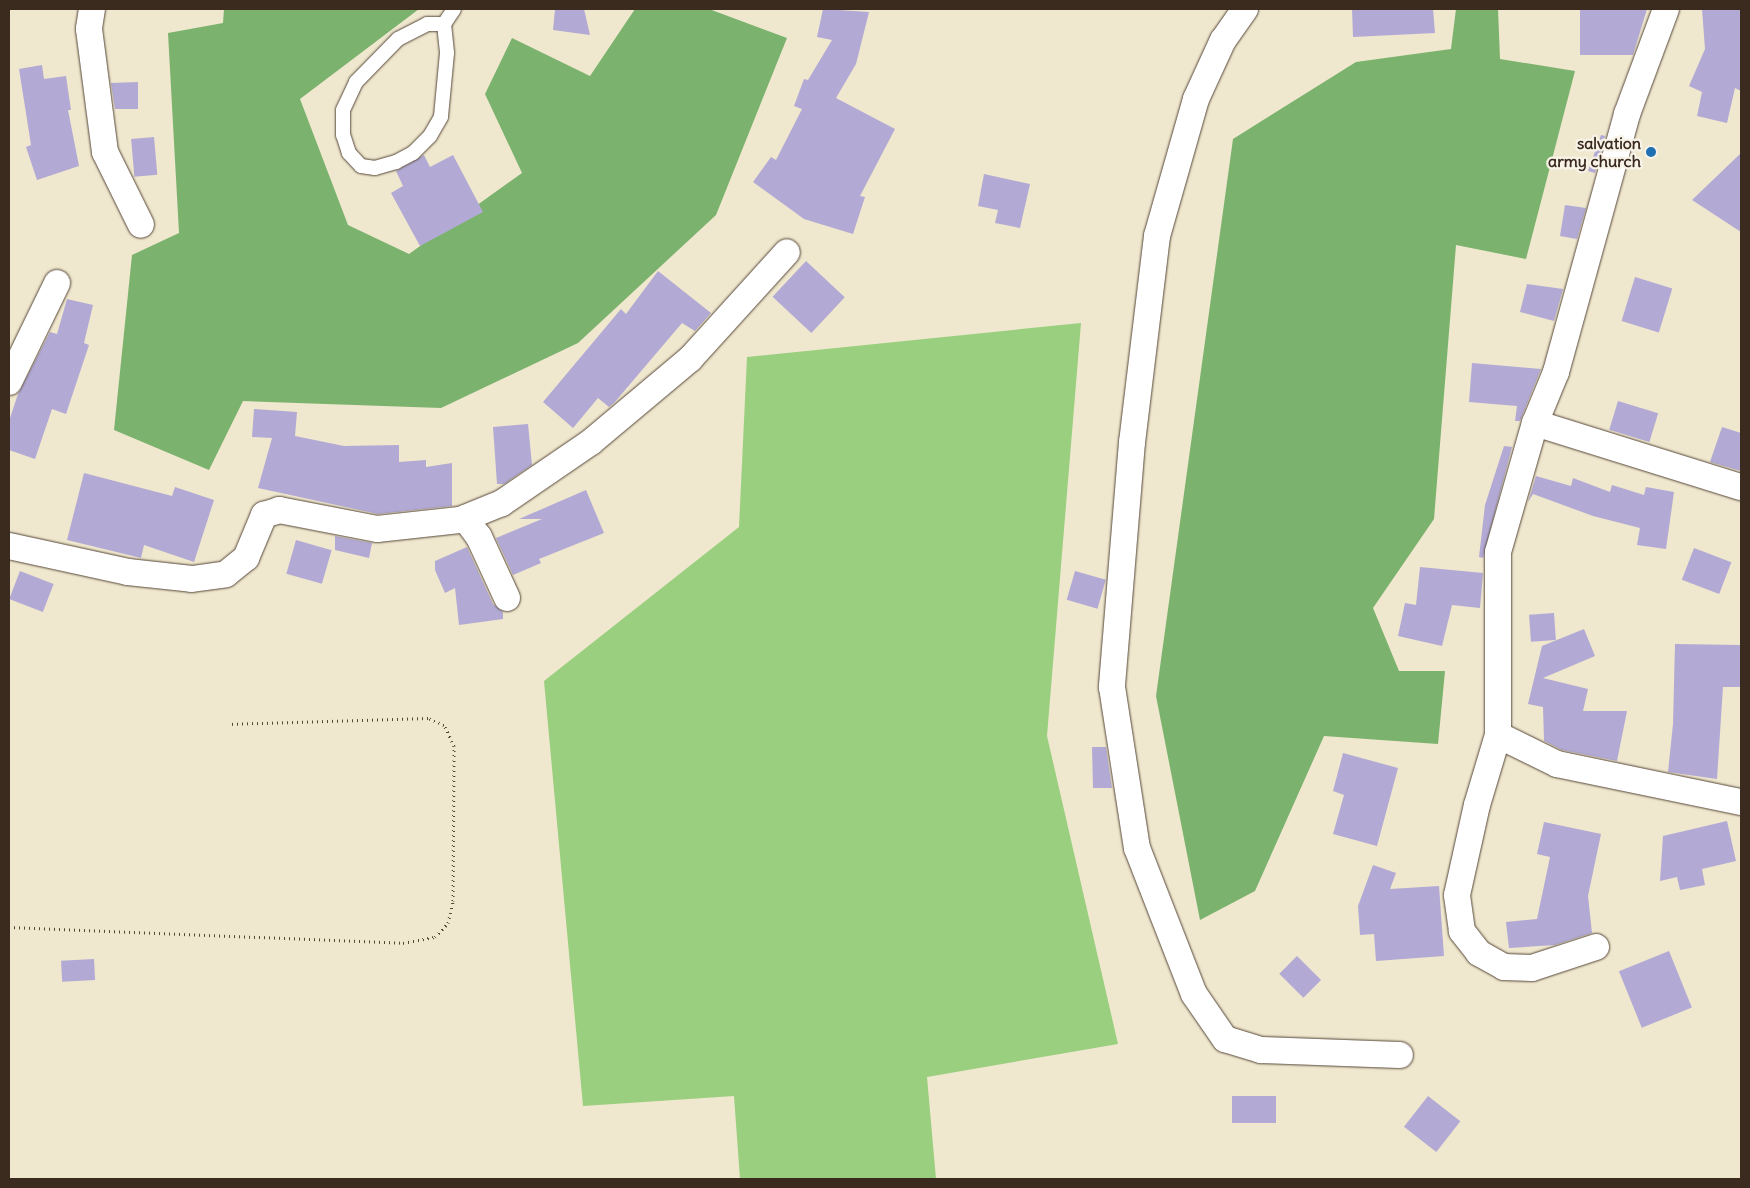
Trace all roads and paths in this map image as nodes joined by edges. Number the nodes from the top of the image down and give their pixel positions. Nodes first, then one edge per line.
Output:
1 (92, 9) edge
2 (454, 9) edge
3 (1245, 9) edge
4 (1666, 9) edge
5 (444, 24) junction
6 (141, 226) dead end
7 (787, 252) dead end
8 (57, 283) dead end
9 (9, 382) edge
10 (1535, 423) junction
11 (1741, 487) edge
12 (465, 518) junction
13 (9, 546) edge
14 (507, 598) dead end
15 (229, 724) dead end
16 (1498, 735) junction
17 (1741, 802) edge
18 (9, 927) edge
19 (1596, 947) dead end
20 (1400, 1055) dead end

1 - 6 street
2 - 5 lane
3 - 20 street
4 - 10 street
5 - 5 lane
7 - 12 street
8 - 9 street
10 - 11 street
10 - 16 street
12 - 13 street
12 - 14 street
15 - 18 path
16 - 17 street
16 - 19 street

